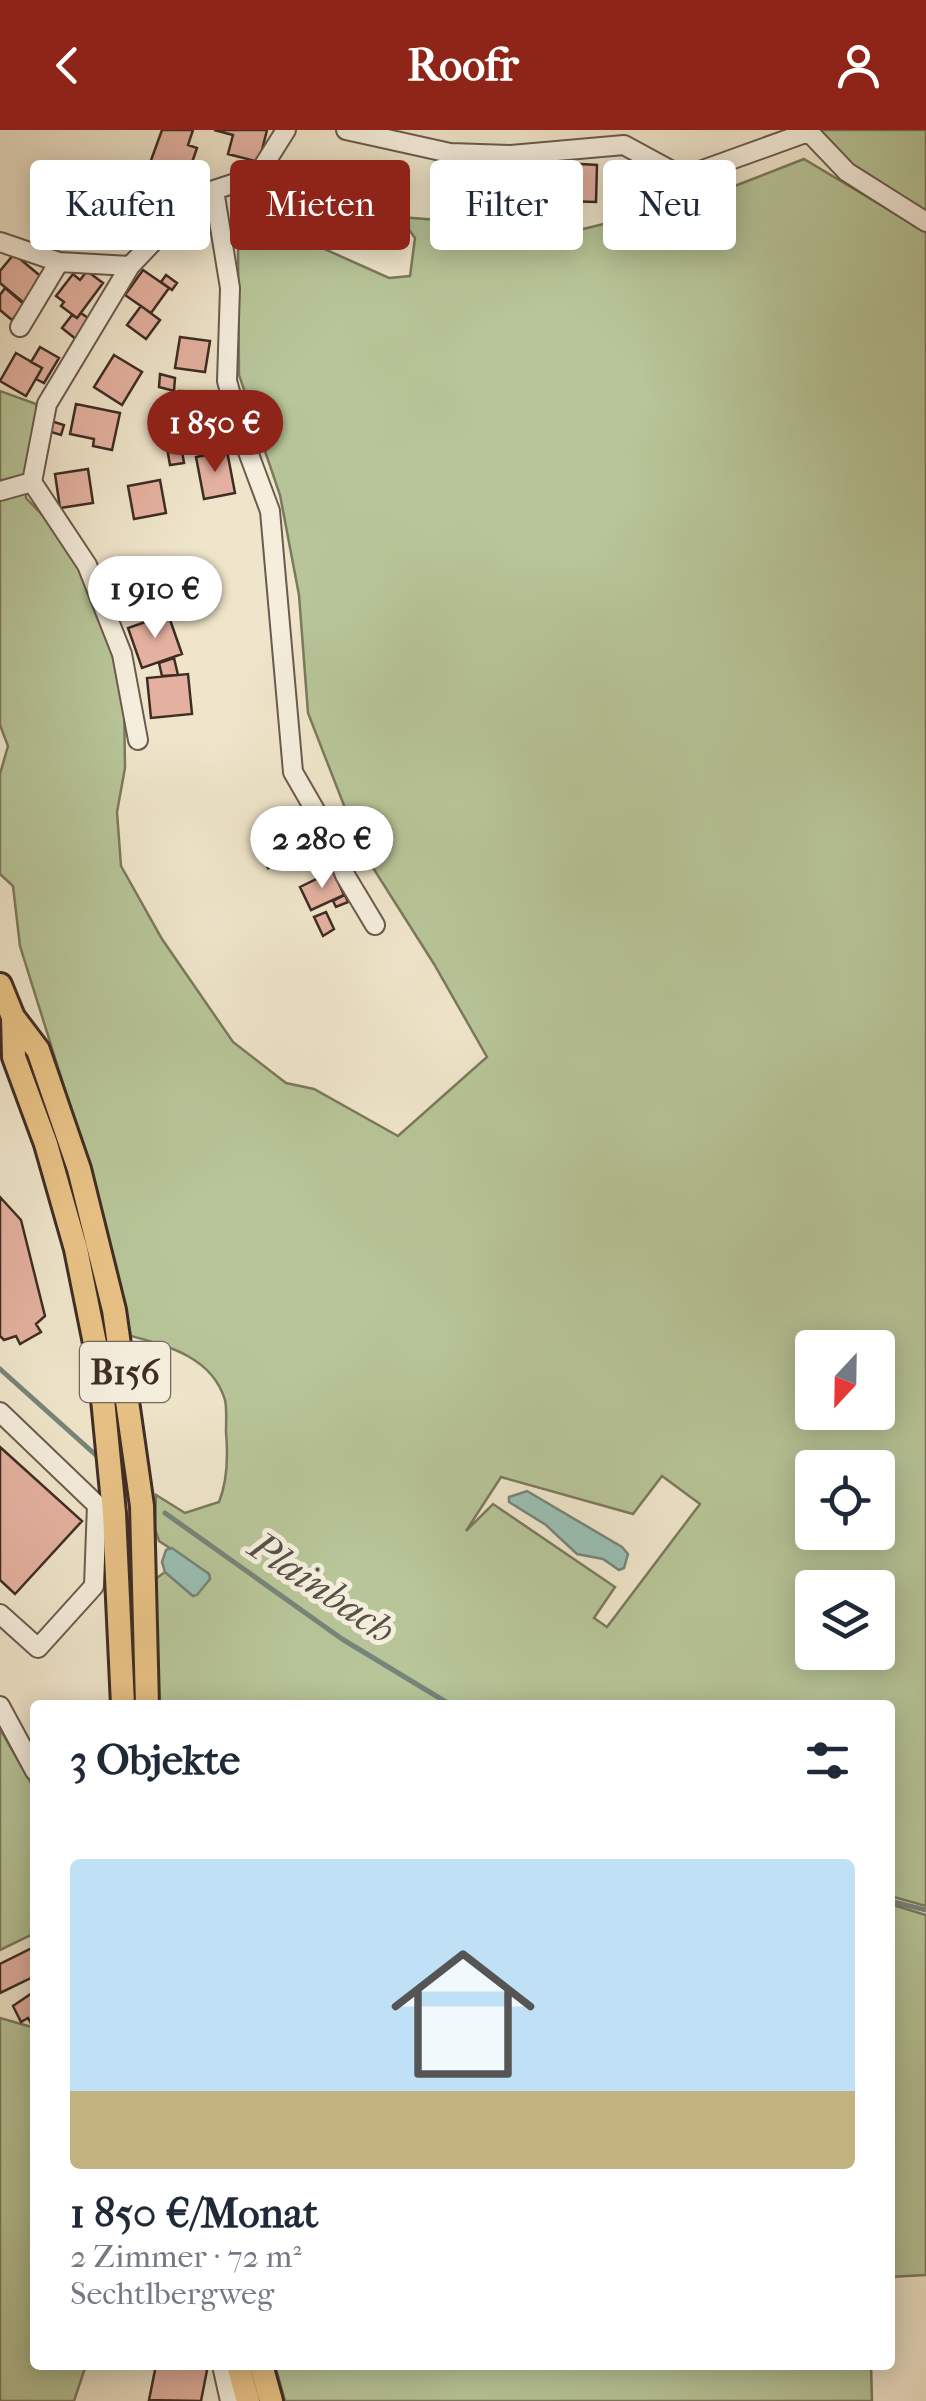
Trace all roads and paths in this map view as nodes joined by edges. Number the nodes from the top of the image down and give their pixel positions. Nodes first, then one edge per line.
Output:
1 (286, 130) edge
2 (346, 130) edge
3 (807, 131) edge
4 (214, 190) junction
5 (926, 222) edge
6 (0, 242) edge
7 (59, 262) junction
8 (130, 266) junction
9 (20, 327) dead end
10 (32, 482) junction
11 (0, 491) edge
12 (138, 740) dead end
13 (375, 926) dead end
14 (0, 985) edge
15 (13, 1018) junction
16 (0, 1412) edge
17 (0, 1614) edge
18 (123, 1700) edge
19 (147, 1700) edge
20 (0, 1706) edge
21 (30, 1761) edge
22 (223, 2370) edge
23 (239, 2370) edge
24 (262, 2370) edge
25 (230, 2401) edge
26 (248, 2401) edge
27 (271, 2401) edge

1 - 4 street
2 - 3 street
3 - 5 street
4 - 8 street
4 - 13 street
6 - 7 street
7 - 8 street
7 - 9 street
8 - 10 street
10 - 11 street
10 - 12 street
14 - 15 main road, B156
15 - 18 main road, B156
15 - 19 main road, B156
16 - 17 street
20 - 21 street
22 - 25 street
23 - 26 main road
24 - 27 main road

